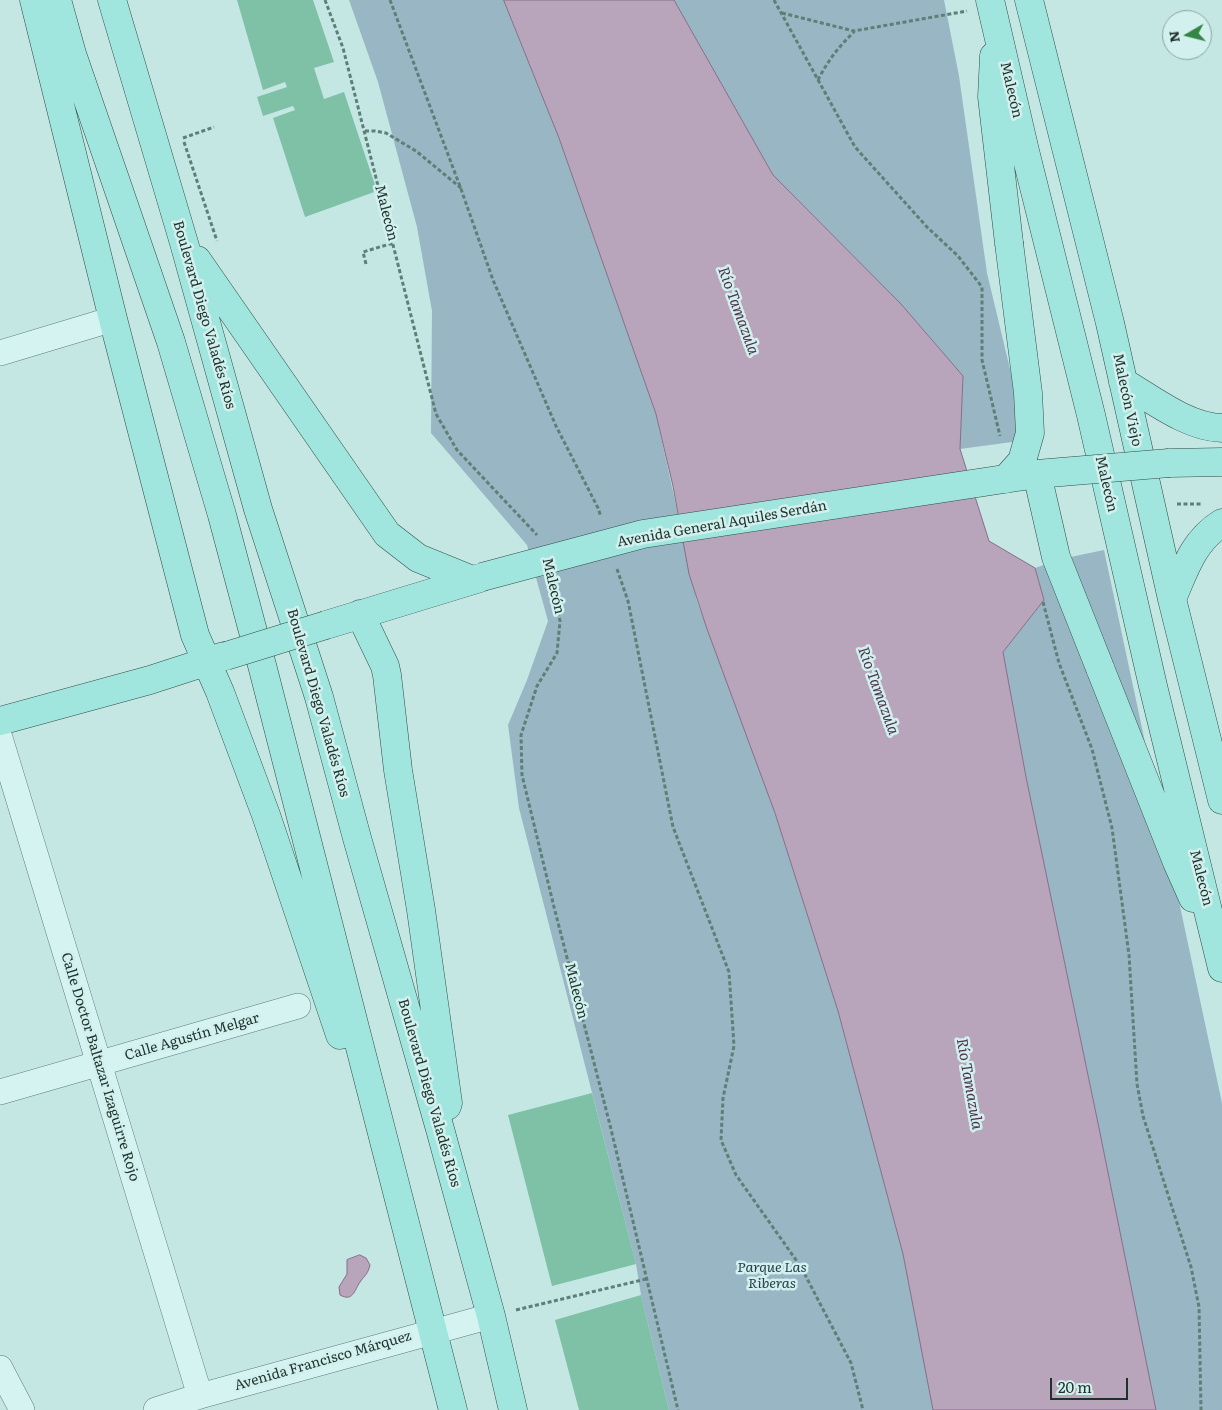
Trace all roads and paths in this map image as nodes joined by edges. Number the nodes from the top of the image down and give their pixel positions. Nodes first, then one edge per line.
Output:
1 (34, 0) edge
2 (57, 0) edge
3 (112, 0) edge
4 (325, 0) edge
5 (390, 0) edge
6 (774, 0) edge
7 (1030, 0) edge
8 (992, 9) edge
9 (781, 13) junction
10 (854, 31) junction
11 (818, 80) junction
12 (214, 127) dead end
13 (365, 132) junction
14 (183, 138) dead end
15 (461, 189) junction
16 (184, 243) junction
17 (393, 243) junction
18 (366, 264) dead end
19 (113, 319) junction
20 (0, 353) edge
21 (982, 360) dead end
22 (1123, 382) junction
23 (1222, 428) edge
24 (1222, 462) edge
25 (1038, 474) junction
26 (1006, 479) junction
27 (1173, 504) dead end
28 (1202, 504) dead end
29 (601, 517) dead end
30 (1222, 523) edge
31 (540, 540) dead end
32 (616, 564) dead end
33 (477, 579) junction
34 (552, 584) dead end
35 (1172, 599) junction
36 (360, 614) junction
37 (216, 659) junction
38 (1059, 664) dead end
39 (0, 721) edge
40 (0, 738) edge
41 (1222, 800) edge
42 (1221, 962) edge
43 (298, 1006) dead end
44 (99, 1064) junction
45 (0, 1092) edge
46 (440, 1129) junction
47 (392, 1169) junction
48 (646, 1279) junction
49 (491, 1316) junction
50 (432, 1331) junction
51 (0, 1368) edge
52 (200, 1396) junction
53 (22, 1410) edge
54 (156, 1410) edge
55 (453, 1410) edge
56 (513, 1410) edge
57 (678, 1410) edge
58 (863, 1410) edge
59 (1201, 1410) edge

1 - 19 main road
2 - 47 main road
3 - 16 main road, Boulevard Diego Valadés Ríos
4 - 13 path, Malecón
5 - 15 path
6 - 9 path
7 - 22 main road, Malecón Viejo
8 - 10 path
8 - 26 main road, bridge
8 - 42 main road, Malecón
9 - 10 path
9 - 11 path
10 - 11 path
11 - 21 path
12 - 14 path
13 - 15 path
13 - 17 path, Malecón
15 - 29 path
16 - 33 main road
16 - 46 main road, Boulevard Diego Valadés Ríos
17 - 18 path
17 - 31 path, Malecón
19 - 20 street
19 - 37 main road
22 - 23 main road
22 - 35 main road, Malecón Viejo
24 - 25 main road, Avenida General Aquiles Serdán, bridge
25 - 26 main road, Avenida General Aquiles Serdán, bridge
25 - 42 main road, bridge
26 - 33 main road, Avenida General Aquiles Serdán, bridge
27 - 28 path
30 - 35 main road
32 - 58 path
33 - 36 main road, Avenida General Aquiles Serdán
34 - 48 path, Malecón
35 - 41 main road, Malecón Viejo
36 - 37 main road, Avenida General Aquiles Serdán, bridge
36 - 46 main road
37 - 39 main road, Avenida General Aquiles Serdán
37 - 47 main road
38 - 59 path
40 - 44 street, Calle Doctor Baltazar Izaguirre Rojo
43 - 44 street, Calle Agustín Melgar
44 - 45 street, Calle Agustín Melgar
44 - 52 street, Calle Doctor Baltazar Izaguirre Rojo
46 - 49 main road, Boulevard Diego Valadés Ríos
47 - 50 main road
48 - 49 path
48 - 57 path, Malecón
49 - 50 street, Avenida Francisco Márquez
49 - 56 main road, Boulevard Diego Valadés Ríos
50 - 52 street, Avenida Francisco Márquez
50 - 55 main road
51 - 53 street
52 - 54 street, Avenida Francisco Márquez

